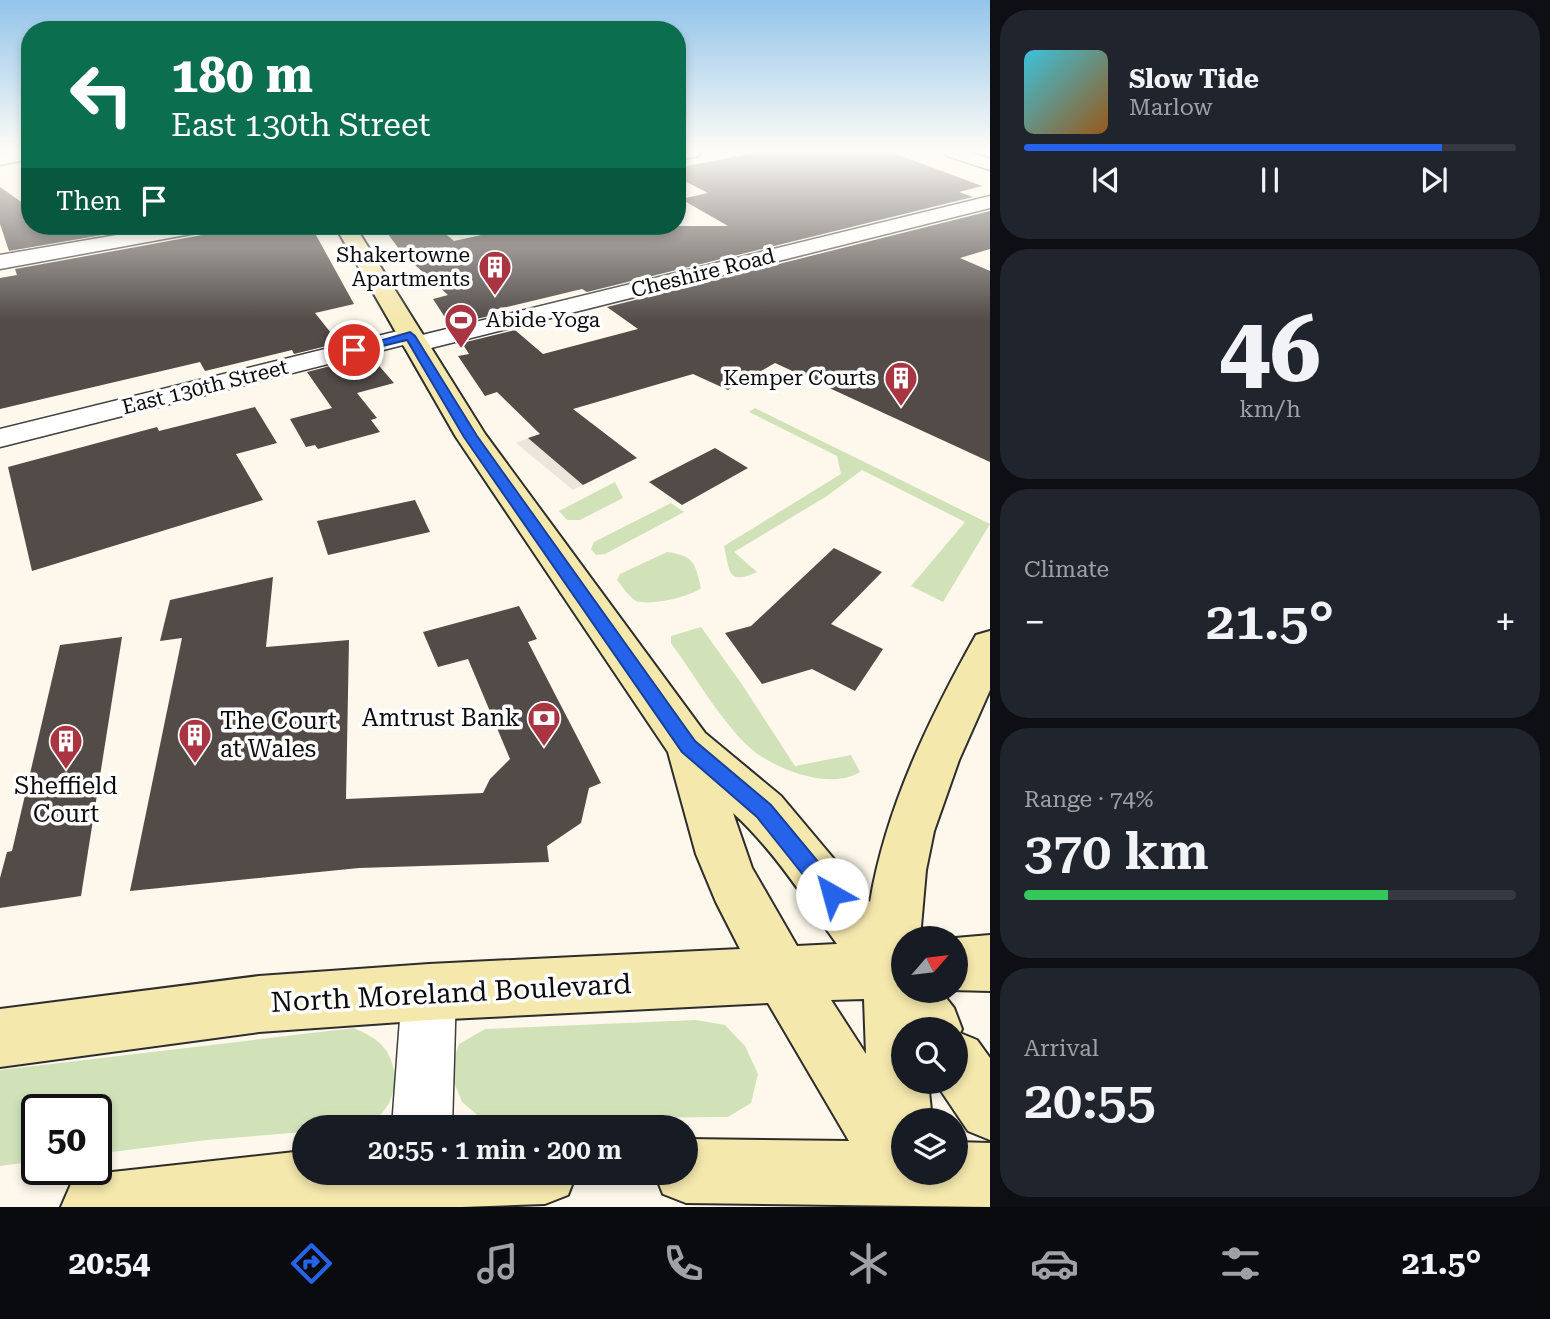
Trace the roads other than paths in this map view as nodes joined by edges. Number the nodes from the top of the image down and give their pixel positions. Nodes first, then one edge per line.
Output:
1 (964, 208) edge
2 (152, 235) edge
3 (350, 235) edge
4 (0, 262) edge
5 (412, 340) junction
6 (0, 438) edge
7 (990, 646) edge
8 (689, 746) junction
9 (900, 926) edge
10 (990, 962) edge
11 (968, 964) edge
12 (891, 968) edge
13 (783, 975) junction
14 (891, 979) edge
15 (429, 992) junction
16 (901, 1003) edge
17 (0, 1038) edge
18 (968, 1077) edge
19 (904, 1108) edge
20 (990, 1109) edge
21 (422, 1115) edge
22 (891, 1155) edge
23 (698, 1171) edge
24 (990, 1175) edge
25 (968, 1176) edge
26 (891, 1179) edge
27 (292, 1181) edge
28 (94, 1207) edge

1 - 5 street, Cheshire Road
2 - 4 street
3 - 5 main road
5 - 6 street, East 130th Street
5 - 8 main road
7 - 9 main road
8 - 12 main road
8 - 13 main road
10 - 11 main road
13 - 14 main road, North Moreland Boulevard
13 - 15 main road, North Moreland Boulevard
13 - 22 main road
15 - 17 main road, North Moreland Boulevard
15 - 21 street
16 - 19 main road
18 - 20 main road
23 - 26 main road
24 - 25 main road
27 - 28 main road

